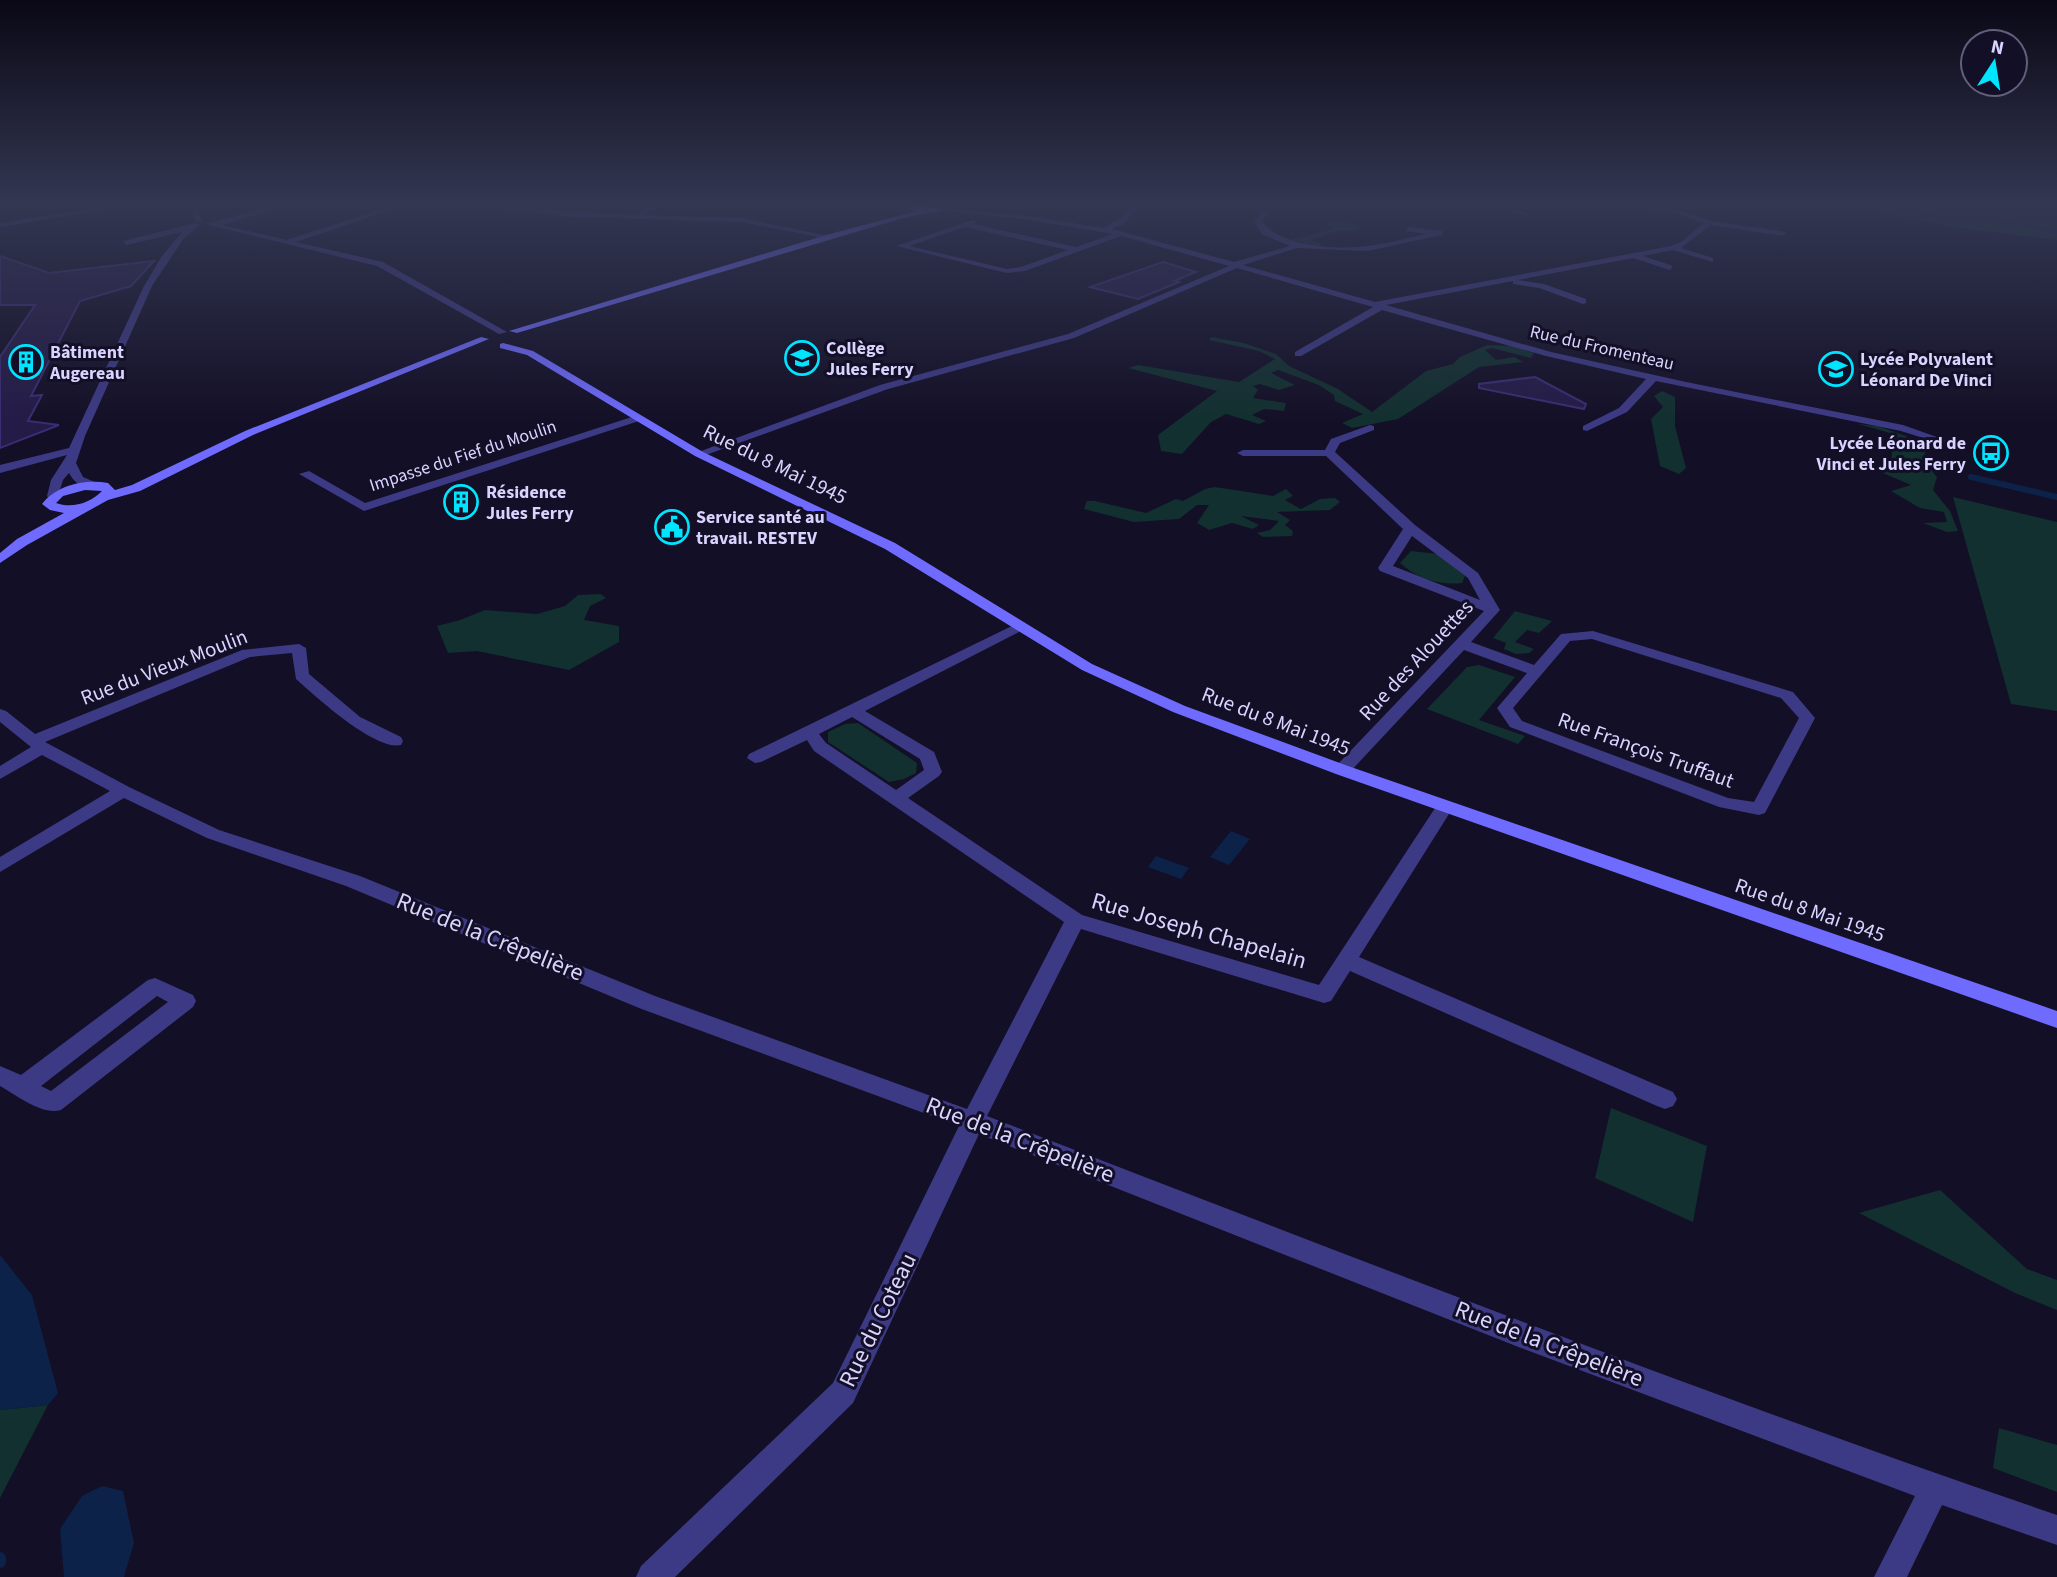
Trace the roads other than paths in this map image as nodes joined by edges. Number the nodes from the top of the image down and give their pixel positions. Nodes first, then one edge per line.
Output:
1 (152, 277) edge
2 (403, 277) edge
3 (698, 277) edge
4 (1208, 277) edge
5 (1275, 277) edge
6 (1529, 277) edge
7 (1506, 281) junction
8 (1583, 301) dead end
9 (1377, 306) junction
10 (541, 324) junction
11 (514, 331) junction
12 (502, 332) junction
13 (526, 342) junction
14 (493, 344) junction
15 (1298, 354) dead end
16 (1653, 378) junction
17 (638, 418) junction
18 (1370, 428) dead end
19 (1587, 428) dead end
20 (1942, 441) dead end
21 (1243, 453) dead end
22 (1329, 453) junction
23 (699, 454) junction
24 (72, 457) junction
25 (0, 469) edge
26 (305, 474) dead end
27 (100, 490) junction
28 (52, 501) junction
29 (86, 506) junction
30 (1410, 528) junction
31 (22, 542) junction
32 (0, 559) edge
33 (1493, 610) junction
34 (1018, 627) junction
35 (1462, 644) junction
36 (1537, 671) junction
37 (852, 710) junction
38 (0, 714) edge
39 (810, 732) junction
40 (395, 741) dead end
41 (37, 745) junction
42 (755, 758) dead end
43 (1342, 770) junction
44 (0, 774) edge
45 (123, 791) junction
46 (895, 799) junction
47 (1445, 806) junction
48 (0, 866) edge
49 (1075, 920) junction
50 (1346, 960) junction
51 (2057, 1020) edge
52 (0, 1075) edge
53 (23, 1087) junction
54 (1665, 1099) dead end
55 (972, 1121) junction
56 (1935, 1489) junction
57 (2057, 1530) edge
58 (652, 1577) edge
59 (1890, 1577) edge

1 - 24 street
2 - 12 street
3 - 10 main road
4 - 23 street
5 - 9 street, Rue du Fromenteau
6 - 7 street
7 - 8 street
7 - 9 street
9 - 15 street
9 - 16 street, Rue du Fromenteau
10 - 11 main road
10 - 13 main road
11 - 12 main road
11 - 13 main road
12 - 14 main road
13 - 14 main road, Rue du 8 Mai 1945
13 - 17 main road, Rue du 8 Mai 1945
14 - 27 main road
16 - 19 street
16 - 20 street, Rue du Fromenteau
17 - 23 main road, Rue du 8 Mai 1945
17 - 26 street, Impasse du Fief du Moulin
18 - 22 street
21 - 22 street
22 - 30 street, Rue des Alouettes
23 - 34 main road, Rue du 8 Mai 1945
24 - 25 street
24 - 27 street
24 - 28 street
27 - 28 main road
27 - 29 main road
28 - 29 main road
28 - 31 main road
29 - 31 main road
30 - 33 street, Rue des Alouettes
30 - 33 street, Rue des Alouettes
31 - 32 main road
33 - 35 street, Rue des Alouettes
34 - 37 street
34 - 43 main road, Rue du 8 Mai 1945
35 - 36 street
35 - 43 street, Rue des Alouettes
36 - 36 street, Rue François Truffaut
37 - 39 street
37 - 46 street
38 - 41 street, Rue de la Crêpelière
39 - 42 street
39 - 46 street
40 - 41 street, Rue du Vieux Moulin
41 - 44 street
41 - 45 street, Rue de la Crêpelière
43 - 47 main road, Rue du 8 Mai 1945
45 - 48 street
45 - 55 street, Rue de la Crêpelière
46 - 49 street
47 - 50 street, Rue Joseph Chapelain
47 - 51 main road, Rue du 8 Mai 1945
49 - 50 street, Rue Joseph Chapelain
49 - 55 street, Rue Joseph Chapelain
50 - 54 street
52 - 53 street
53 - 53 street
55 - 56 street, Rue de la Crêpelière
55 - 58 street, Rue du Coteau
56 - 57 street, Rue de la Crêpelière
56 - 59 street

